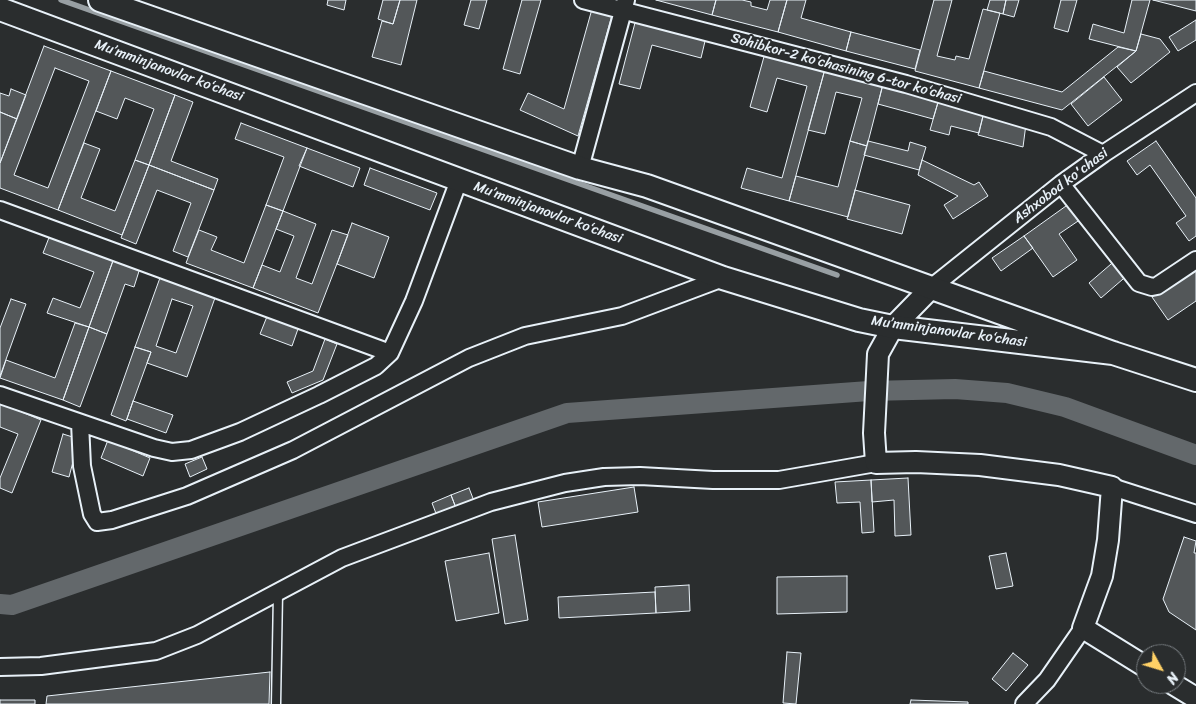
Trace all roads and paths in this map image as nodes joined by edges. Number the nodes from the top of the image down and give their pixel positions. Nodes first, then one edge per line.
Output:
1 (100, 0) edge
2 (583, 0) edge
3 (624, 5) edge
4 (0, 8) edge
5 (1196, 93) edge
6 (1102, 154) junction
7 (580, 168) junction
8 (459, 180) junction
9 (1061, 184) junction
10 (0, 210) edge
11 (1196, 260) edge
12 (723, 278) junction
13 (932, 287) junction
14 (894, 326) junction
15 (390, 353) junction
16 (1113, 353) junction
17 (1196, 380) edge
18 (0, 395) edge
19 (80, 422) junction
20 (876, 464) junction
21 (1112, 487) junction
22 (1196, 514) edge
23 (278, 593) junction
24 (1083, 628) junction
25 (1136, 661) edge
26 (0, 667) edge
27 (276, 704) edge
28 (1024, 704) edge

1 - 7 main road, Mu’mminjanovlar ko‘chasi
2 - 3 street, Sohibkor-2 ko‘chasining 6-tor ko‘chasi
3 - 6 street, Sohibkor-2 ko‘chasining 6-tor ko‘chasi
3 - 7 street
4 - 8 main road, Mu’mminjanovlar ko‘chasi
5 - 6 street, Ashxobod ko'chasi
6 - 9 street, Ashxobod ko'chasi
7 - 13 main road, Mu’mminjanovlar ko‘chasi
8 - 12 main road, Mu’mminjanovlar ko‘chasi
8 - 15 street
9 - 11 street
9 - 13 street, Ashxobod ko'chasi
10 - 15 street
12 - 14 main road, Mu’mminjanovlar ko‘chasi
12 - 19 street
13 - 14 street
13 - 16 main road, Mu’mminjanovlar ko‘chasi
14 - 16 main road, Mu’mminjanovlar ko‘chasi
14 - 20 street
15 - 19 street
16 - 17 main road, Mu’mminjanovlar ko‘chasi
18 - 19 street
20 - 21 street
20 - 23 street
21 - 22 street
21 - 24 street
23 - 26 street
23 - 27 lane
24 - 25 street
24 - 28 street

